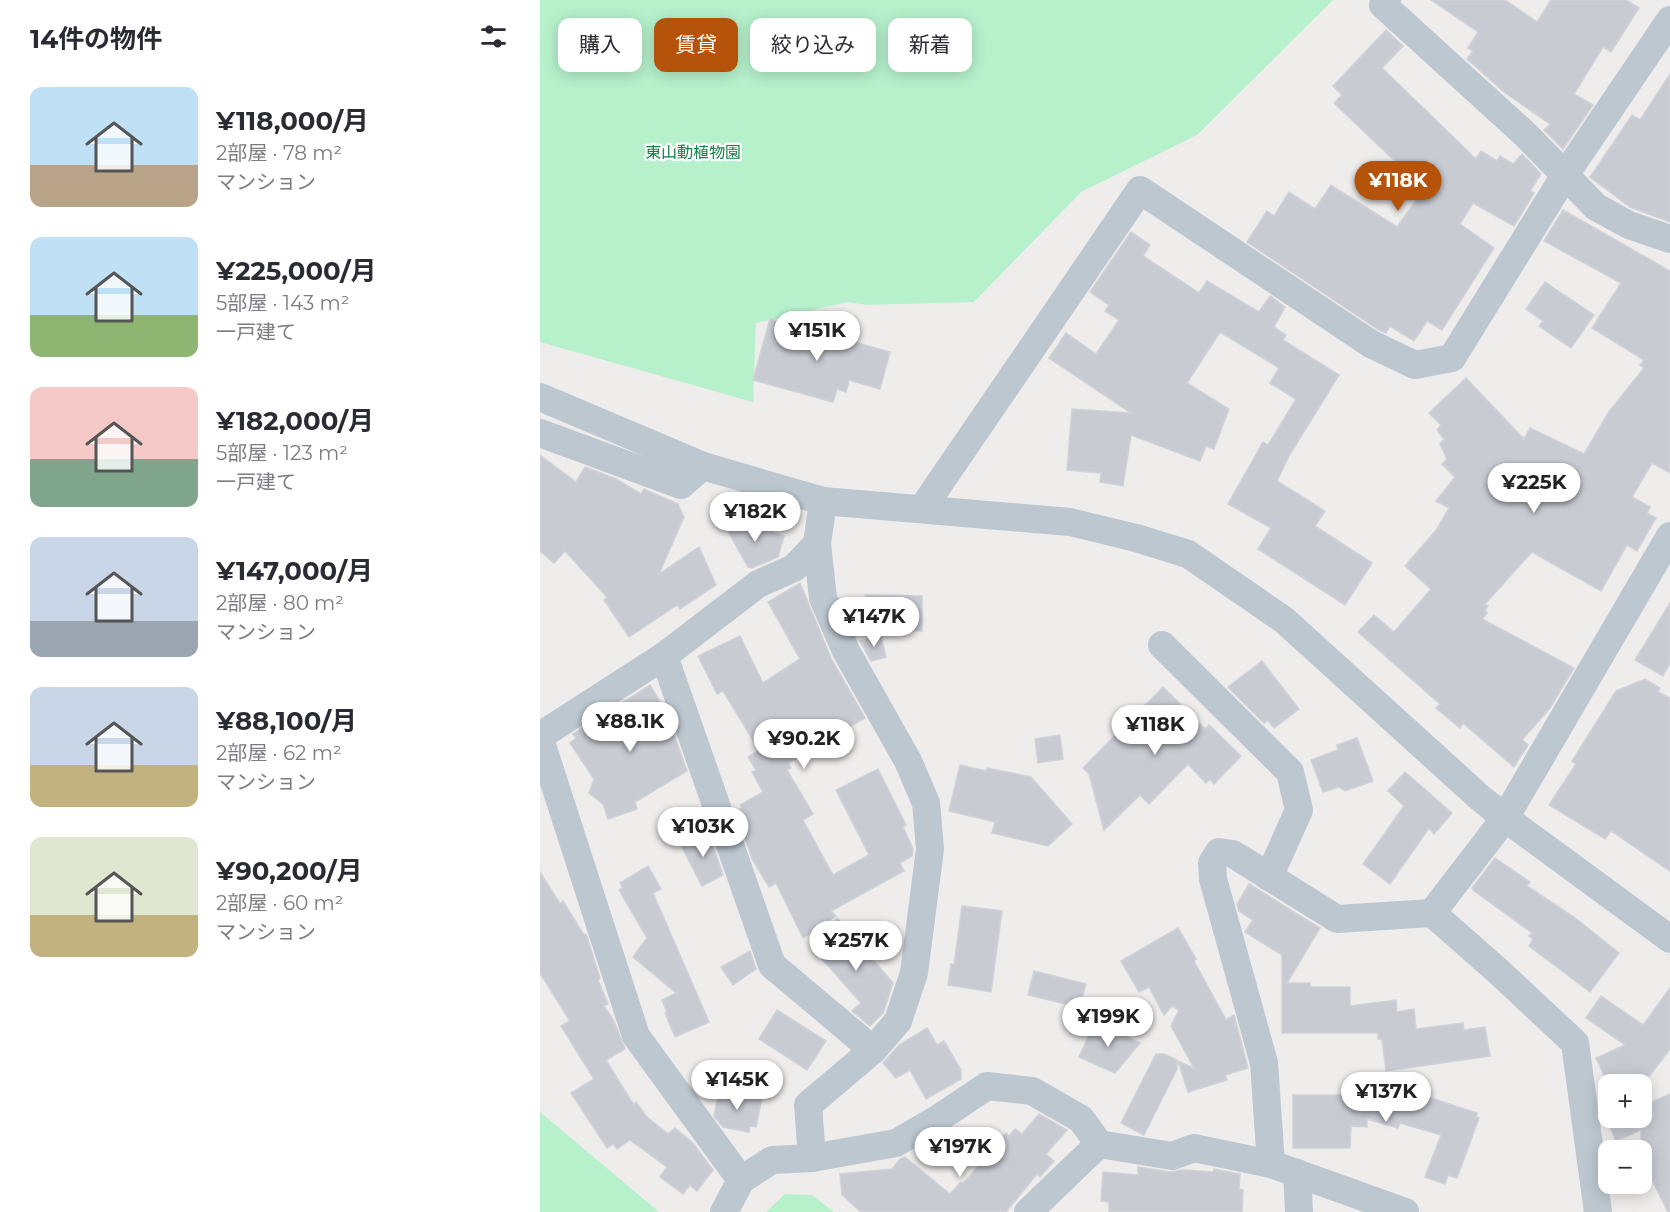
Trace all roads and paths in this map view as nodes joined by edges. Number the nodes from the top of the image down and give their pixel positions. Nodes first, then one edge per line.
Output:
1 (1387, 0) edge
2 (1670, 20) edge
3 (1565, 175) junction
4 (1670, 239) edge
5 (540, 397) edge
6 (540, 433) edge
7 (703, 466) junction
8 (823, 501) junction
9 (922, 509) junction
10 (817, 544) junction
11 (1666, 552) edge
12 (1162, 645) dead end
13 (664, 656) junction
14 (540, 737) edge
15 (1505, 818) junction
16 (1269, 877) junction
17 (1432, 913) junction
18 (1670, 939) edge
19 (873, 1050) junction
20 (1099, 1144) junction
21 (812, 1158) junction
22 (1284, 1168) junction
23 (741, 1180) junction
24 (1040, 1206) edge
25 (724, 1212) edge
26 (1299, 1212) edge
27 (1405, 1212) edge
28 (1598, 1212) edge

1 - 3 street
2 - 3 street
3 - 4 street
3 - 9 street
5 - 7 street
6 - 7 street
7 - 8 street
8 - 9 street
8 - 10 street
9 - 15 street
10 - 13 street
10 - 19 street
11 - 15 street
12 - 16 street
13 - 14 street
13 - 19 street
14 - 23 street
15 - 17 street
15 - 18 street
16 - 17 street
16 - 22 street
17 - 28 street
19 - 21 street
20 - 21 street
20 - 22 street
20 - 24 street
21 - 23 street
22 - 26 street
22 - 27 street
23 - 25 street

